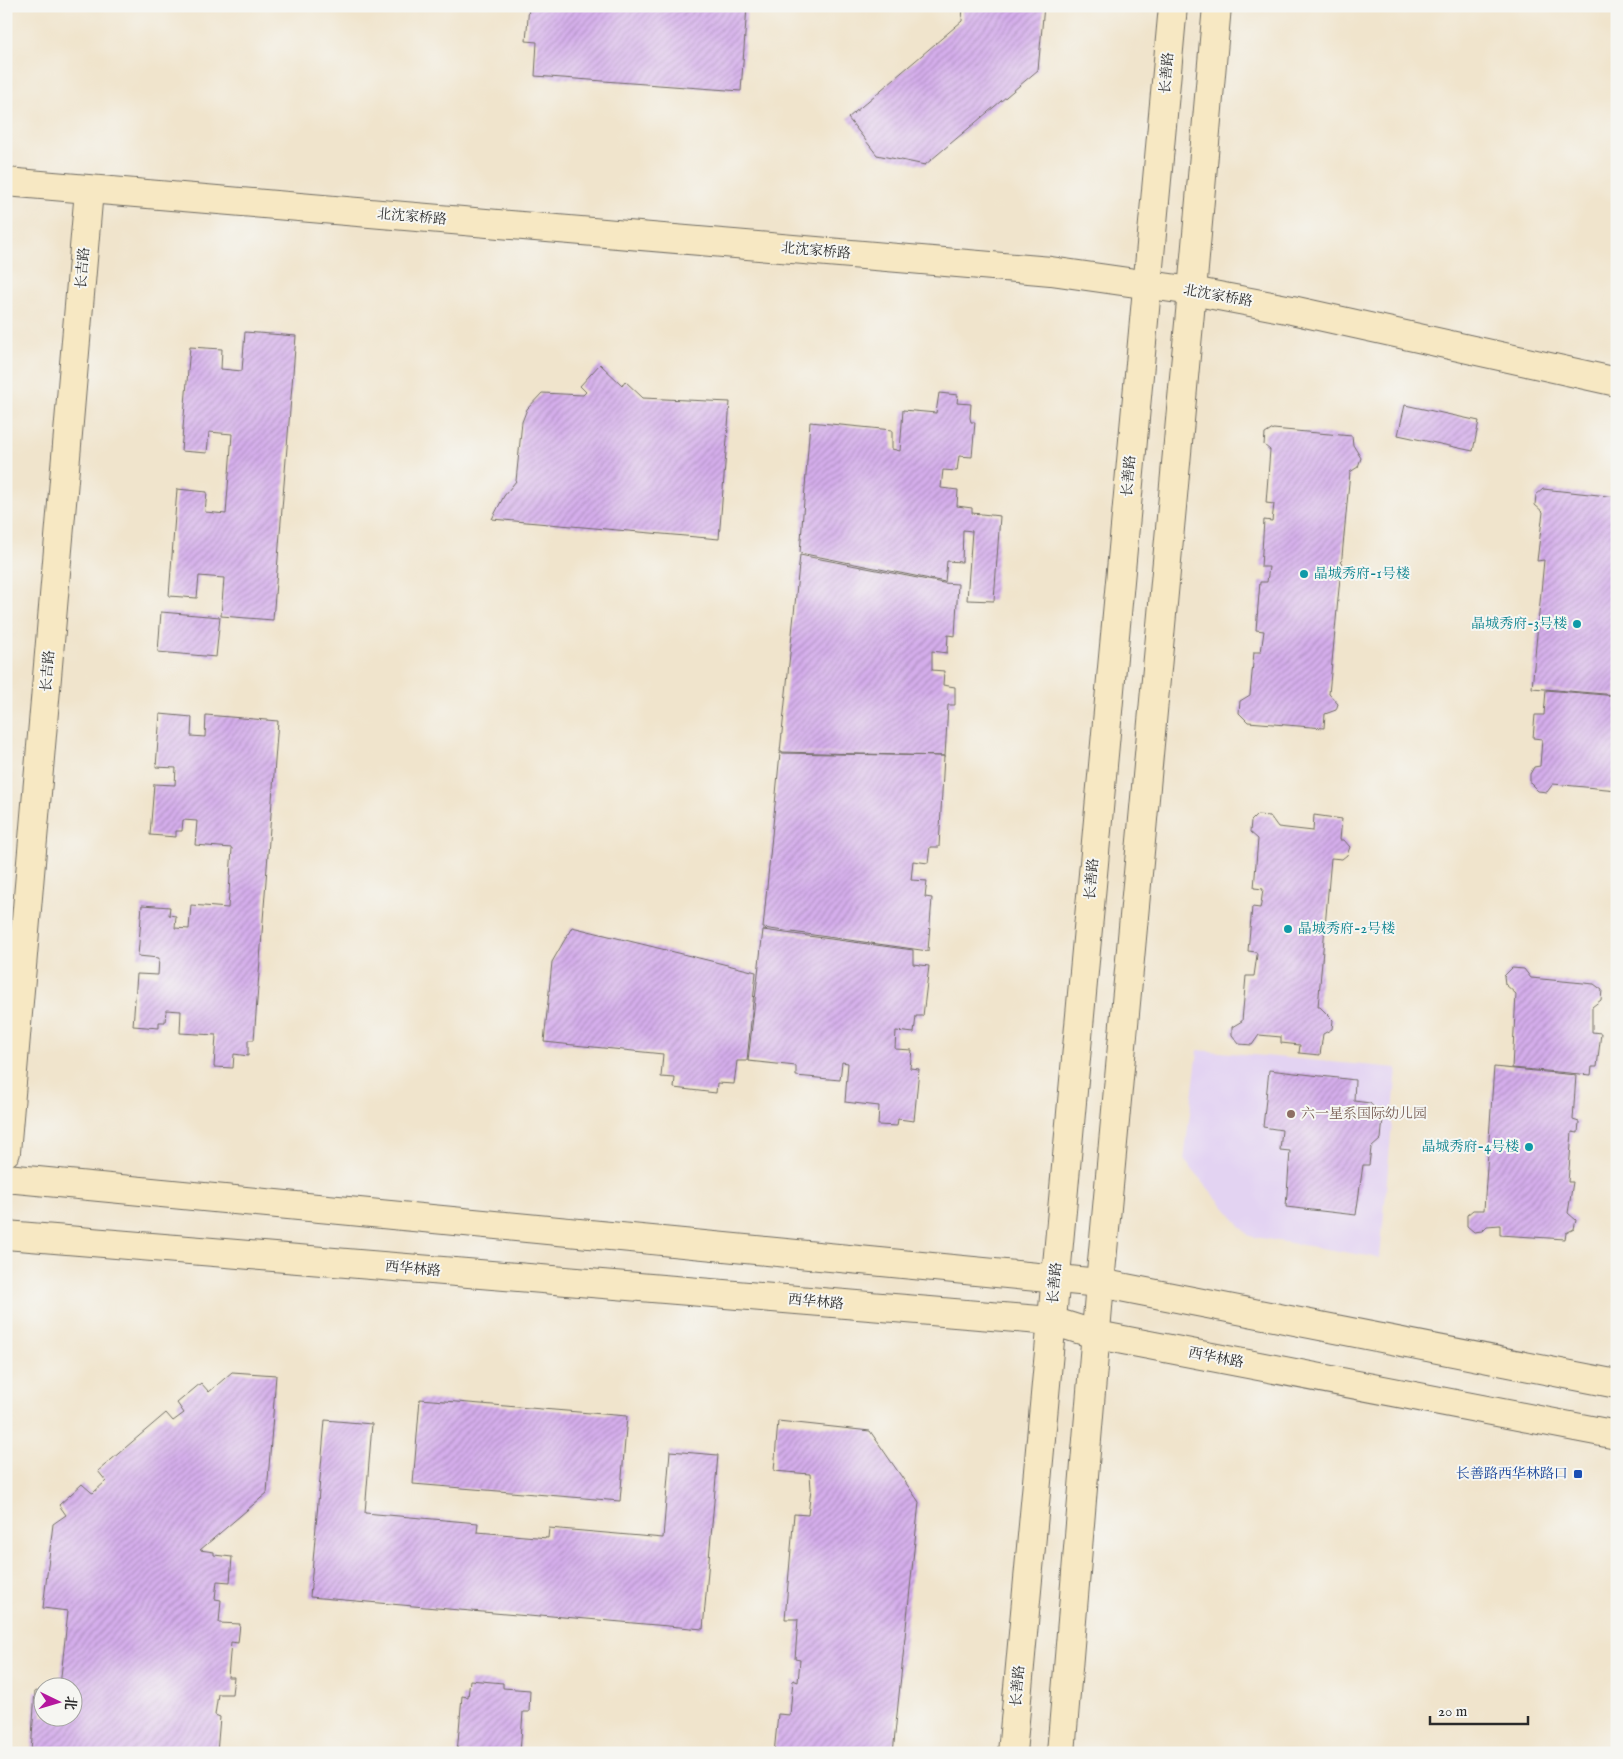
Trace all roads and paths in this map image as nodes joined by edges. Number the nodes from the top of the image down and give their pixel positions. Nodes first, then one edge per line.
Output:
1 (1173, 6) edge
2 (1217, 6) edge
3 (6, 182) edge
4 (89, 190) junction
5 (1147, 284) junction
6 (1192, 291) junction
7 (1617, 382) edge
8 (6, 1152) edge
9 (6, 1178) edge
10 (6, 1235) edge
11 (1055, 1279) junction
12 (1100, 1283) junction
13 (1052, 1321) junction
14 (1097, 1335) junction
15 (1617, 1384) edge
16 (1617, 1435) edge
17 (1012, 1753) edge
18 (1060, 1753) edge

1 - 5 street, 长善路
2 - 6 street
3 - 4 street, 北沈家桥路
4 - 5 street, 北沈家桥路
4 - 8 street, 长吉路
5 - 6 street, 北沈家桥路
5 - 11 street, 长善路
6 - 7 street, 北沈家桥路
6 - 12 street
9 - 11 street
10 - 13 street, 西华林路
11 - 12 street
11 - 13 street, 长善路
12 - 14 street
12 - 15 street
13 - 14 street, 西华林路
13 - 17 street, 长善路
14 - 16 street, 西华林路
14 - 18 street

